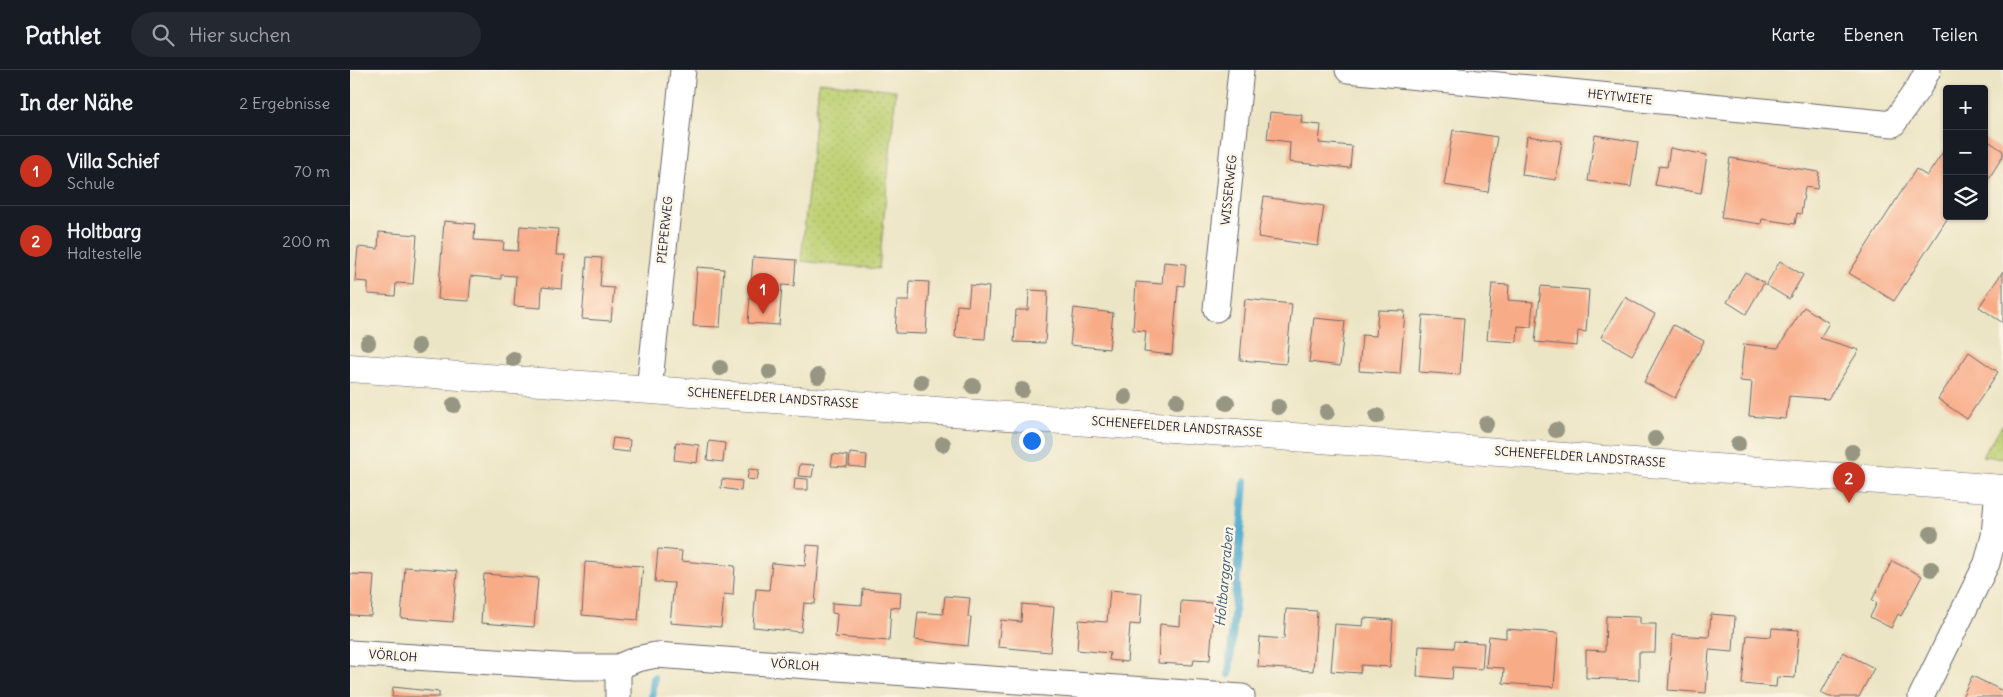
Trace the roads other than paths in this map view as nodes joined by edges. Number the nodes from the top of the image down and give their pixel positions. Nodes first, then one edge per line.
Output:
1 (683, 70) edge
2 (1241, 70) edge
3 (1348, 70) edge
4 (1928, 70) edge
5 (1216, 310) dead end
6 (350, 368) edge
7 (648, 390) junction
8 (2000, 488) edge
9 (350, 653) edge
10 (618, 668) junction
11 (618, 697) edge
12 (1242, 697) edge
13 (1921, 697) edge

1 - 7 street, PIEPERWEG
2 - 5 street, WISSERWEG
3 - 4 street, HEYTWIETE
6 - 7 main road, SCHENEFELDER LANDSTRASSE
7 - 8 main road, SCHENEFELDER LANDSTRASSE
8 - 13 street
9 - 10 street, VÖRLOH
10 - 11 street
10 - 12 street, VÖRLOH

